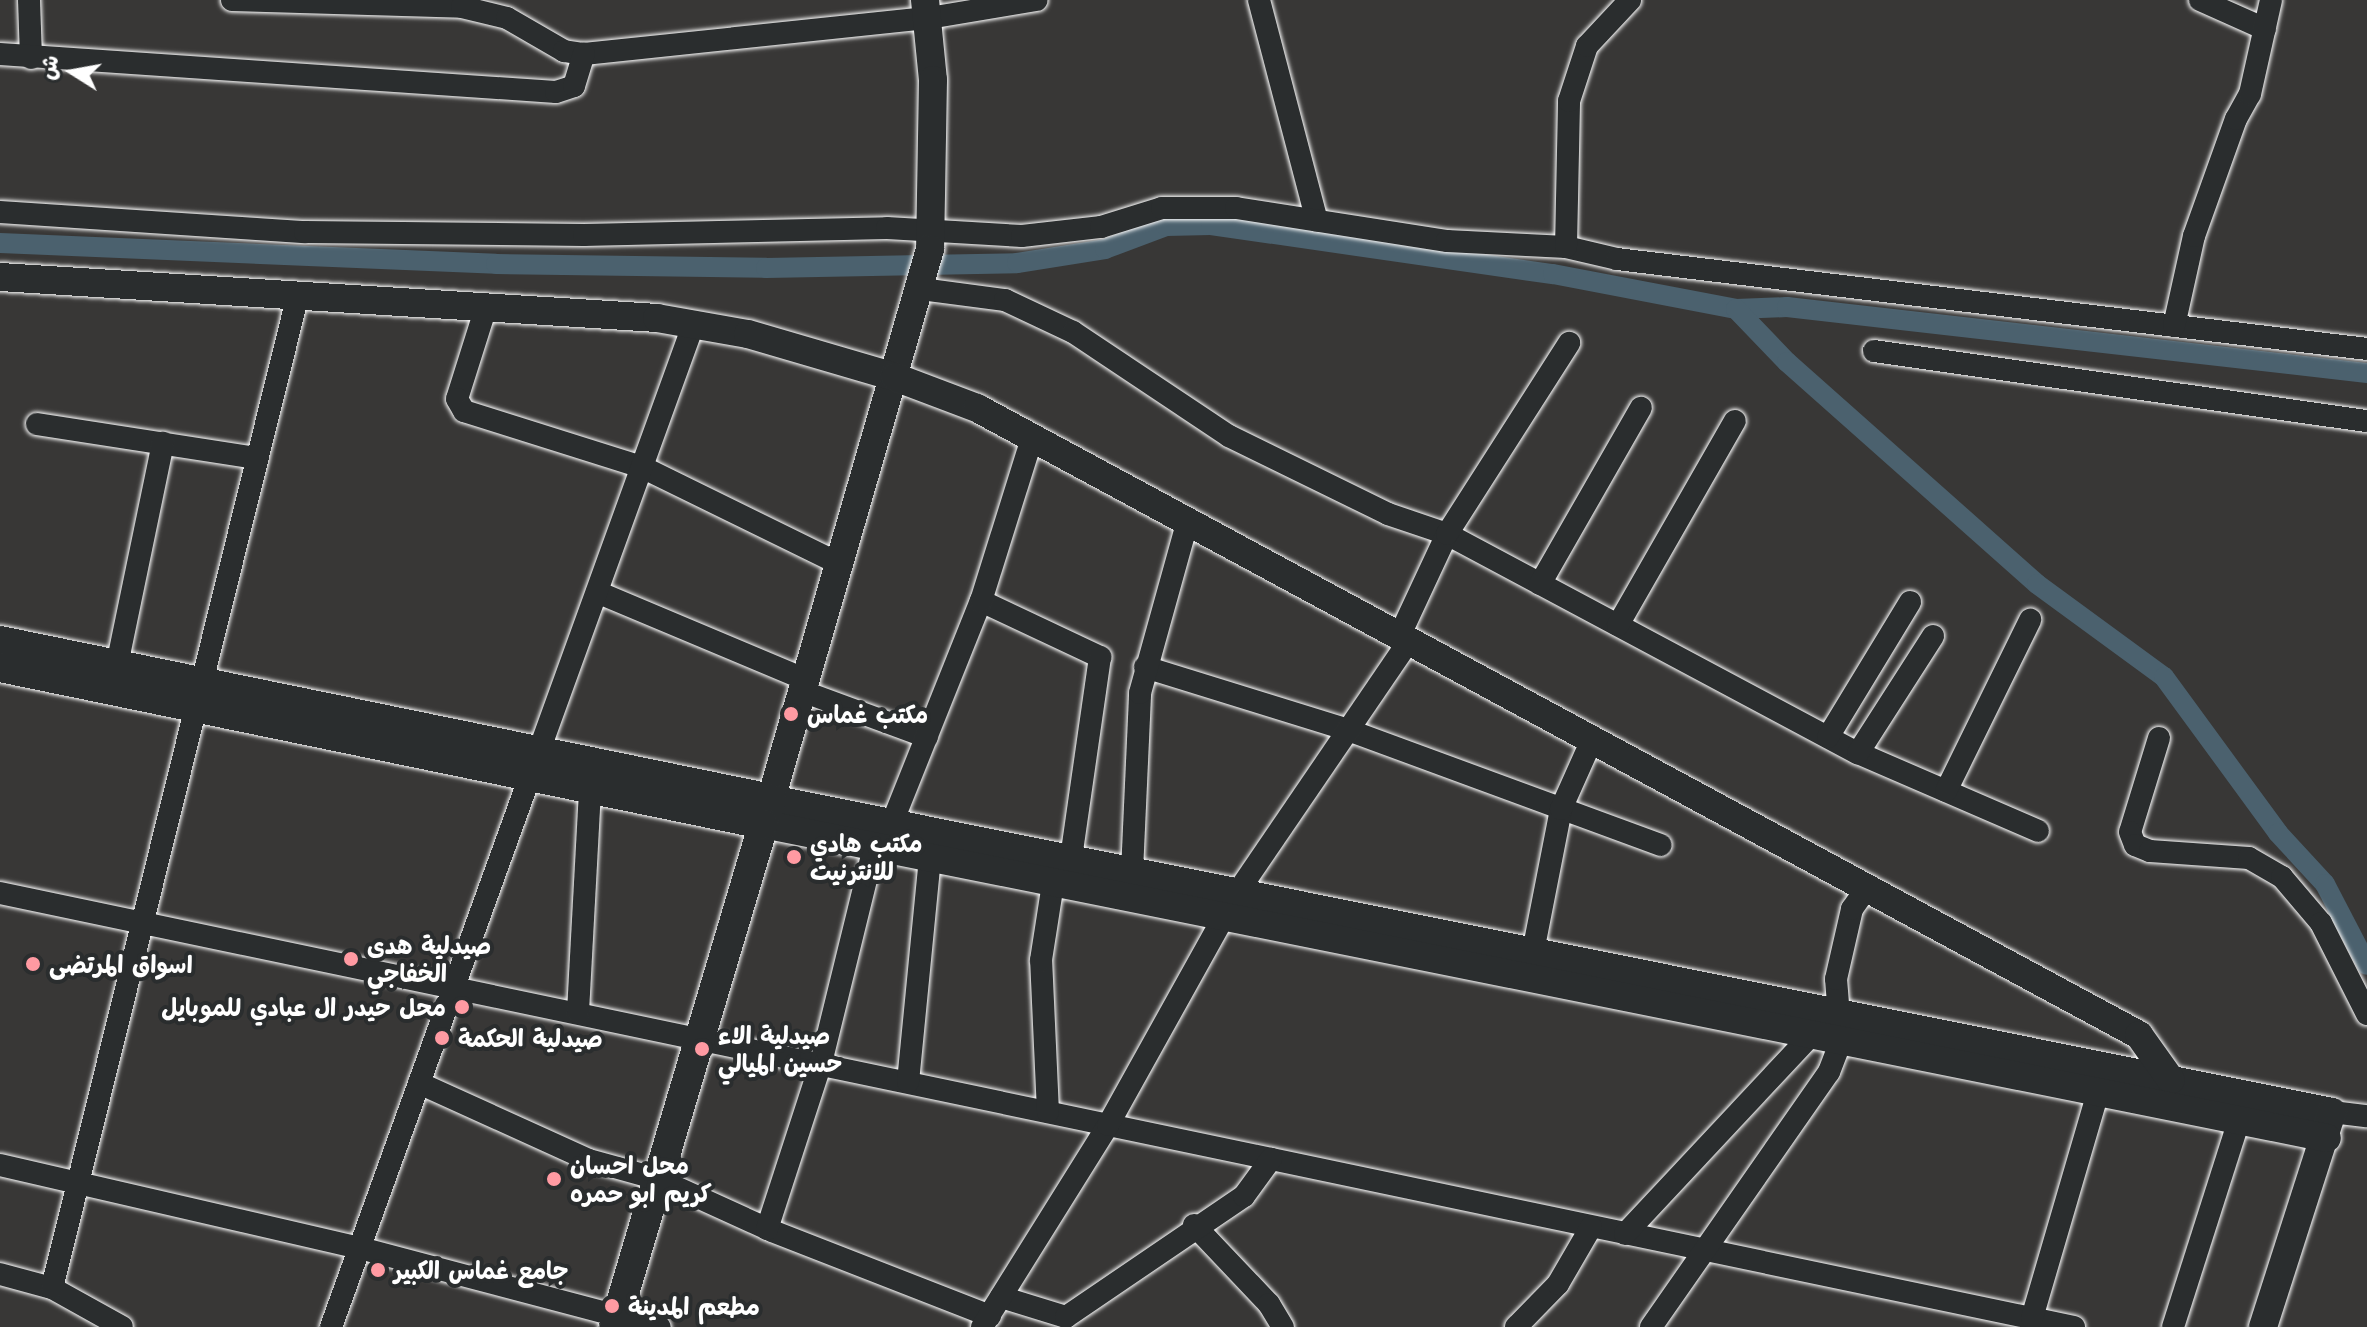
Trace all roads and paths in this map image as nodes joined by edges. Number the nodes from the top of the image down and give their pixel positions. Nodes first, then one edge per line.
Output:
1 (29, 0) edge
2 (232, 0) edge
3 (1036, 0) edge
4 (1259, 0) edge
5 (1630, 0) edge
6 (2200, 0) edge
7 (2271, 0) edge
8 (927, 9) edge
9 (2265, 29) junction
10 (0, 54) edge
11 (584, 54) junction
12 (31, 58) junction
13 (0, 212) edge
14 (1317, 221) junction
15 (930, 240) junction
16 (1566, 247) junction
17 (0, 277) edge
18 (921, 289) junction
19 (298, 295) junction
20 (486, 307) junction
21 (693, 325) junction
22 (2174, 326) junction
23 (1569, 343) dead end
24 (2367, 349) edge
25 (1874, 351) dead end
26 (895, 377) junction
27 (1641, 408) dead end
28 (1735, 421) dead end
29 (2367, 421) edge
30 (37, 424) dead end
31 (1032, 438) junction
32 (163, 443) junction
33 (257, 458) junction
34 (642, 467) junction
35 (1187, 523) junction
36 (1447, 534) junction
37 (840, 564) junction
38 (1540, 584) junction
39 (597, 592) junction
40 (981, 601) junction
41 (1910, 602) dead end
42 (2030, 620) dead end
43 (1618, 625) junction
44 (1933, 636) dead end
45 (0, 641) edge
46 (1403, 641) junction
47 (117, 665) junction
48 (0, 667) edge
49 (1145, 667) junction
50 (804, 685) junction
51 (196, 694) junction
52 (1348, 730) junction
53 (927, 737) junction
54 (1828, 737) junction
55 (2159, 738) dead end
56 (1591, 742) junction
57 (1858, 753) junction
58 (535, 763) junction
59 (590, 788) junction
60 (1946, 791) junction
61 (1561, 809) junction
62 (767, 812) junction
63 (892, 823) junction
64 (2038, 831) dead end
65 (1661, 845) dead end
66 (874, 847) junction
67 (930, 858) junction
68 (1071, 859) junction
69 (1132, 872) junction
70 (1053, 883) junction
71 (1866, 889) junction
72 (0, 893) edge
73 (1230, 905) junction
74 (141, 922) junction
75 (1533, 952) junction
76 (454, 986) junction
77 (578, 1012) junction
78 (1835, 1013) junction
79 (2367, 1014) edge
80 (1811, 1035) junction
81 (700, 1037) junction
82 (1841, 1041) junction
83 (821, 1063) junction
84 (2171, 1080) junction
85 (908, 1082) junction
86 (419, 1083) junction
87 (2098, 1092) junction
88 (1048, 1112) junction
89 (2366, 1112) edge
90 (2239, 1120) junction
91 (1108, 1125) junction
92 (2329, 1125) junction
93 (1271, 1159) junction
94 (0, 1165) edge
95 (658, 1179) junction
96 (78, 1184) junction
97 (1194, 1225) junction
98 (1591, 1227) junction
99 (767, 1229) junction
100 (1625, 1234) junction
101 (360, 1248) junction
102 (1702, 1250) junction
103 (0, 1274) edge
104 (52, 1288) junction
105 (991, 1313) edge
106 (2032, 1318) junction
107 (616, 1321) edge
108 (122, 1327) edge
109 (331, 1327) edge
110 (660, 1327) edge
111 (1283, 1327) edge
112 (1516, 1327) edge
113 (1651, 1327) edge
114 (2074, 1327) edge
115 (2173, 1327) edge
116 (2263, 1327) edge

1 - 12 street
2 - 11 street
3 - 8 street
4 - 14 street
5 - 16 street
6 - 9 street
7 - 9 street
8 - 11 street
8 - 15 street
9 - 22 street
10 - 12 street
11 - 12 street
13 - 15 street
14 - 15 street
14 - 16 street
15 - 18 street
16 - 22 street
17 - 19 street
18 - 26 street
18 - 36 street
19 - 20 street
19 - 33 street
20 - 21 street
20 - 34 street
21 - 26 street
21 - 34 street
22 - 24 street
23 - 36 street
25 - 29 street
26 - 31 street
26 - 37 street
27 - 38 street
28 - 43 street
30 - 32 street
31 - 35 street
31 - 40 street
32 - 33 street
32 - 47 street
33 - 51 street
34 - 37 street
34 - 39 street
35 - 46 street
35 - 49 street
36 - 38 street
36 - 46 street
37 - 50 street
38 - 43 street
39 - 50 street
39 - 58 street
40 - 53 street
40 - 68 street
41 - 54 street
42 - 60 street
43 - 54 street
44 - 57 street
45 - 47 main road
46 - 52 street
46 - 56 street
47 - 51 main road
48 - 51 main road
49 - 52 street
49 - 69 street
50 - 53 street
50 - 62 street
51 - 58 main road
51 - 74 street
52 - 61 street
52 - 73 street
53 - 63 street
54 - 57 street
55 - 79 street
56 - 61 street
56 - 71 street
57 - 60 street
58 - 59 main road
58 - 62 main road
58 - 76 street
59 - 62 main road
59 - 77 street
60 - 64 street
61 - 65 street
61 - 75 street
62 - 63 street
62 - 66 street
62 - 81 main road
63 - 68 street
66 - 67 street
66 - 83 street
67 - 70 street
67 - 85 street
68 - 69 street
69 - 73 street
70 - 73 street
70 - 88 street
71 - 78 street
71 - 84 street
72 - 74 street
73 - 75 street
73 - 80 street
73 - 91 street
74 - 76 street
74 - 96 street
75 - 78 street
76 - 77 street
76 - 86 street
77 - 81 street
78 - 82 street
78 - 84 street
80 - 82 street
80 - 100 street
81 - 83 street
81 - 95 main road
82 - 87 street
82 - 102 street
83 - 85 street
83 - 99 street
84 - 92 street
85 - 88 street
86 - 95 street
86 - 101 street
87 - 90 street
87 - 106 street
88 - 91 street
89 - 92 street
90 - 92 street
90 - 115 street
91 - 93 street
91 - 105 street
92 - 116 street
93 - 97 street
93 - 98 street
94 - 96 street
95 - 99 street
95 - 107 main road
96 - 101 street
96 - 104 street
97 - 105 street
97 - 111 street
98 - 100 street
98 - 112 street
99 - 105 street
100 - 102 street
101 - 107 street
101 - 109 street
102 - 106 street
102 - 113 street
103 - 104 street
104 - 108 street
106 - 114 street
107 - 110 street

